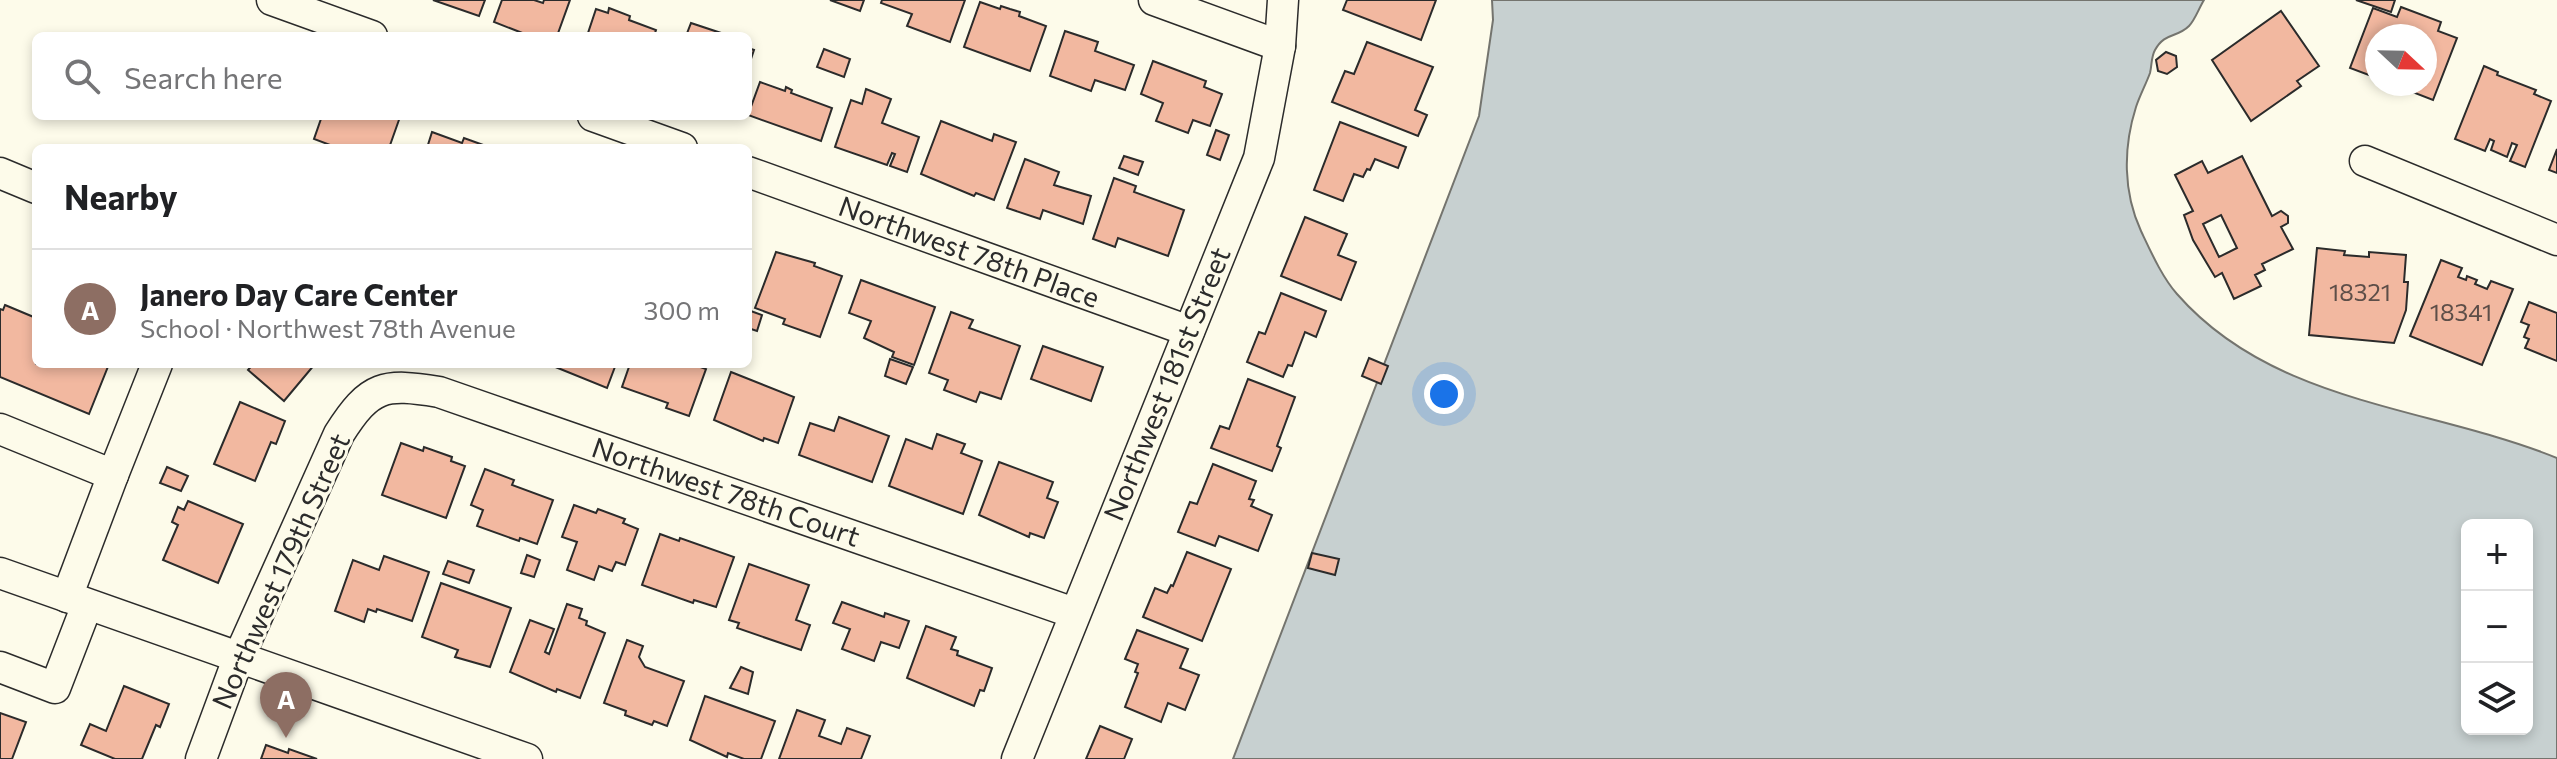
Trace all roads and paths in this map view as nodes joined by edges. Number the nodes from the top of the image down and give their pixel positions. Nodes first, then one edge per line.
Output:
1 (272, 0) edge
2 (1154, 0) edge
3 (1283, 0) edge
4 (361, 32) edge
5 (1280, 46) junction
6 (604, 120) edge
7 (671, 144) edge
8 (2365, 161) dead end
9 (0, 173) edge
10 (752, 173) edge
11 (32, 186) edge
12 (2557, 240) edge
13 (1189, 331) junction
14 (155, 368) edge
15 (377, 393) joint
16 (0, 429) edge
17 (113, 475) junction
18 (0, 573) edge
19 (77, 601) junction
20 (1074, 613) junction
21 (238, 659) junction
22 (0, 667) edge
23 (201, 759) edge
24 (527, 759) edge
25 (1017, 759) edge

1 - 4 street
2 - 5 street
3 - 5 street, Northwest 181st Street
5 - 13 street, Northwest 181st Street
6 - 7 street
8 - 12 street
9 - 11 street
10 - 13 street, Northwest 78th Place
13 - 20 street, Northwest 181st Street
14 - 17 street
15 - 20 street, Northwest 78th Court
15 - 21 street, Northwest 179th Street
16 - 17 street
17 - 19 street
18 - 19 street
19 - 21 street
19 - 22 street
20 - 25 street, Northwest 181st Street
21 - 23 street, Northwest 179th Street
21 - 24 street

